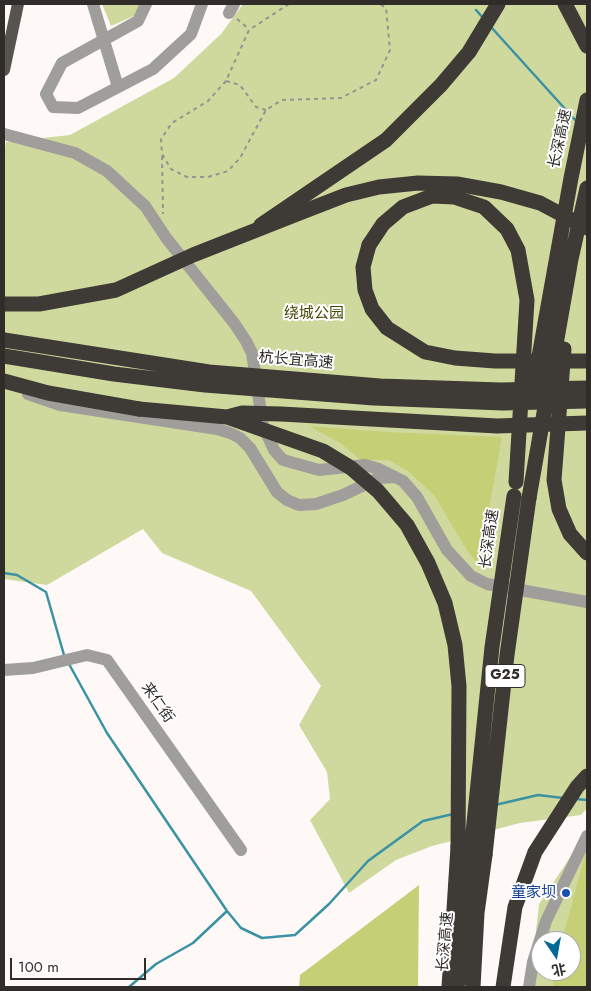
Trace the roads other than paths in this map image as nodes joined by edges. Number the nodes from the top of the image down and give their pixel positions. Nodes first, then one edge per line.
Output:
1 (18, 4) edge
2 (93, 4) edge
3 (146, 4) edge
4 (202, 4) edge
5 (498, 4) edge
6 (565, 4) edge
7 (102, 40) junction
8 (587, 46) edge
9 (4, 70) edge
10 (118, 87) junction
11 (587, 100) edge
12 (4, 134) edge
13 (586, 193) edge
14 (587, 228) edge
15 (249, 234) junction
16 (571, 258) junction
17 (4, 304) edge
18 (4, 340) edge
19 (4, 356) edge
20 (587, 361) edge
21 (4, 380) edge
22 (4, 384) edge
23 (587, 388) edge
24 (587, 401) edge
25 (227, 417) junction
26 (587, 423) edge
27 (395, 477) junction
28 (520, 492) junction
29 (587, 553) edge
30 (587, 602) edge
31 (4, 670) edge
32 (587, 776) edge
33 (587, 836) edge
34 (241, 850) dead end
35 (471, 851) junction
36 (450, 987) edge
37 (459, 987) edge
38 (473, 987) edge
39 (503, 987) edge
40 (529, 987) edge

1 - 9 main road
2 - 7 street
3 - 7 street
4 - 10 street
5 - 15 highway, bridge
6 - 8 highway
7 - 10 street
7 - 10 street
11 - 28 highway, 长深高速 / G25
12 - 27 street
13 - 16 highway, 长深高速 / G25
14 - 15 highway, bridge
15 - 17 highway, bridge
16 - 28 highway, 长深高速 / G25
16 - 29 highway
18 - 23 highway, 杭长宜高速, bridge
19 - 24 highway, 杭长宜高速, bridge
20 - 28 highway, bridge
21 - 25 highway, bridge
22 - 27 street
25 - 26 highway, bridge
25 - 35 highway, bridge
27 - 30 street
28 - 35 highway, 长深高速 / G25, bridge
31 - 34 street, 来仁街
32 - 39 highway
33 - 40 street
35 - 36 highway
35 - 37 highway, 长深高速 / G25
35 - 38 highway, 长深高速 / G25

